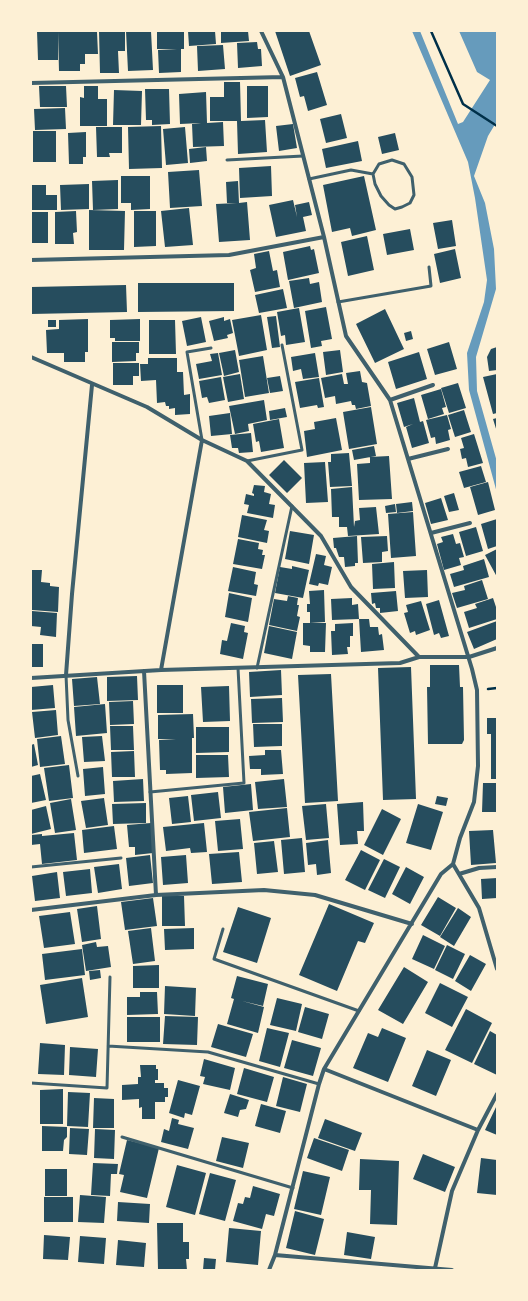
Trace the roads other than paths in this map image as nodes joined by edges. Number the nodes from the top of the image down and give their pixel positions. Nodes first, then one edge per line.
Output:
1 (261, 31) edge
2 (283, 77) junction
3 (31, 82) edge
4 (303, 156) junction
5 (227, 160) dead end
6 (373, 174) junction
7 (309, 179) junction
8 (324, 237) junction
9 (31, 260) edge
10 (429, 267) dead end
11 (338, 302) junction
12 (282, 345) dead end
13 (211, 348) dead end
14 (31, 357) edge
15 (92, 385) junction
16 (433, 385) dead end
17 (390, 400) junction
18 (202, 440) junction
19 (448, 449) dead end
20 (408, 459) junction
21 (247, 461) junction
22 (292, 506) junction
23 (470, 523) dead end
24 (431, 533) junction
25 (497, 648) edge
26 (419, 657) junction
27 (469, 657) junction
28 (238, 668) junction
29 (257, 668) junction
30 (161, 670) junction
31 (144, 671) junction
32 (66, 675) junction
33 (31, 678) edge
34 (78, 776) dead end
35 (150, 792) junction
36 (121, 858) dead end
37 (453, 864) junction
38 (31, 867) edge
39 (497, 867) edge
40 (459, 874) junction
41 (156, 895) junction
42 (31, 910) edge
43 (412, 924) junction
44 (223, 929) dead end
45 (497, 969) edge
46 (110, 977) dead end
47 (360, 1012) junction
48 (108, 1046) junction
49 (324, 1069) junction
50 (31, 1083) edge
51 (319, 1084) junction
52 (497, 1094) edge
53 (478, 1130) junction
54 (122, 1138) dead end
55 (293, 1188) junction
56 (275, 1255) junction
57 (389, 1264) junction
58 (435, 1268) junction
59 (269, 1270) edge
60 (389, 1270) edge
61 (452, 1270) edge

1 - 2 street
2 - 3 street
2 - 4 street
4 - 5 lane
4 - 7 street
6 - 6 lane
6 - 7 lane
7 - 8 street
8 - 9 street
8 - 11 street
10 - 11 lane
11 - 17 street
12 - 21 lane
13 - 18 lane
14 - 15 street
15 - 18 street
15 - 32 street
16 - 17 street
17 - 20 street
18 - 21 street
18 - 30 street
19 - 20 street
20 - 24 street
21 - 22 street
22 - 26 street
22 - 29 lane
23 - 24 street
24 - 27 street
25 - 27 street
26 - 27 street
26 - 29 street
27 - 37 street
28 - 29 street
28 - 30 street
28 - 35 lane
30 - 31 street
31 - 32 street
31 - 35 street
32 - 33 street
32 - 34 lane
35 - 41 street
36 - 38 lane
37 - 40 street
37 - 43 street
39 - 40 street
40 - 45 street
41 - 42 street
41 - 43 street
43 - 47 street
44 - 47 lane
46 - 48 lane
47 - 49 street
48 - 50 lane
48 - 51 lane
49 - 51 street
49 - 53 street
51 - 55 street
52 - 53 street
53 - 58 street
54 - 55 lane
55 - 56 street
56 - 57 street
56 - 59 street
57 - 58 street
57 - 60 lane
58 - 61 street

